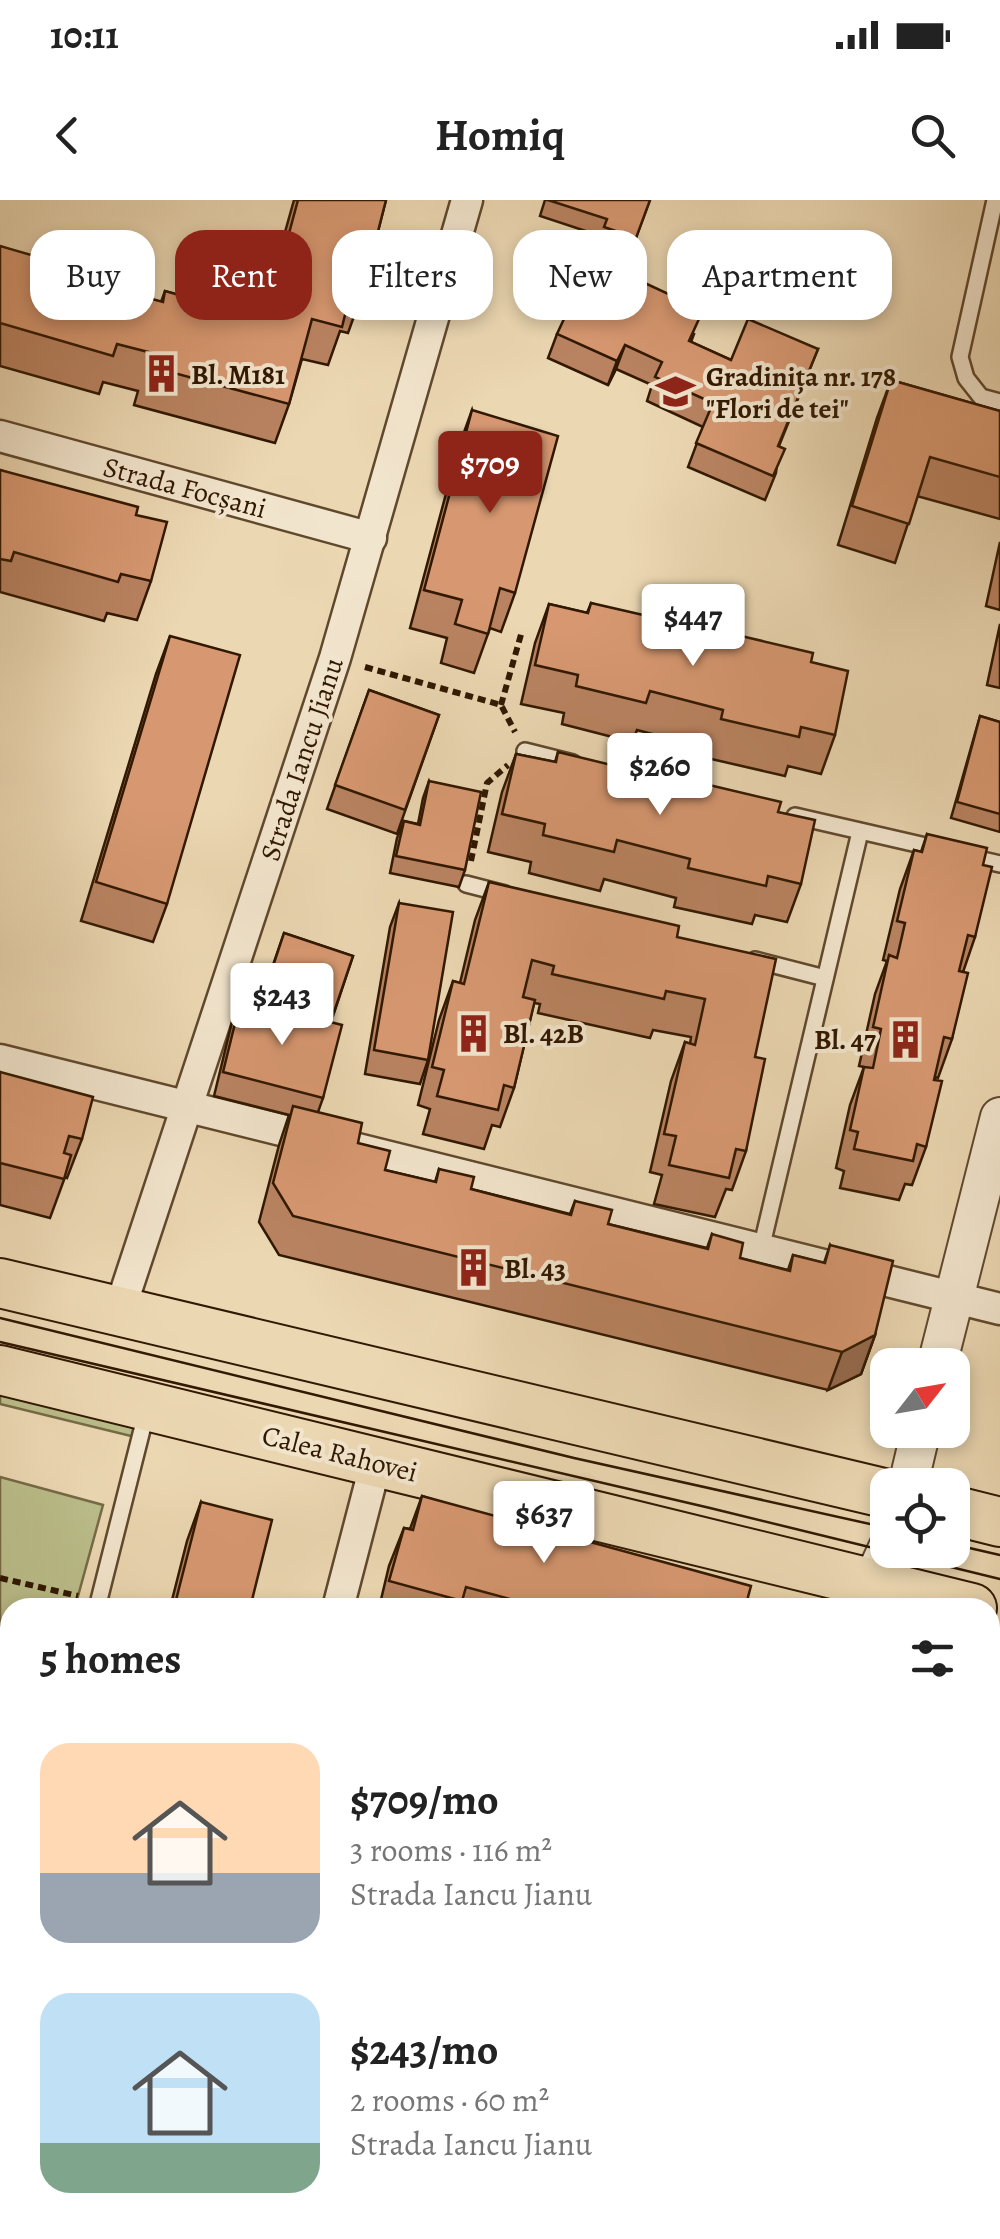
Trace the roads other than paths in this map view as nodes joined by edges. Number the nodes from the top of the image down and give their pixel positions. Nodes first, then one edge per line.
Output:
1 (467, 200) edge
2 (994, 200) edge
3 (1000, 402) edge
4 (0, 436) edge
5 (371, 538) junction
6 (525, 751) edge
7 (581, 764) edge
8 (600, 769) edge
9 (730, 800) edge
10 (786, 814) edge
11 (860, 832) junction
12 (1000, 864) edge
13 (466, 884) edge
14 (522, 899) edge
15 (731, 953) edge
16 (826, 978) junction
17 (0, 1060) edge
18 (186, 1107) junction
19 (1000, 1117) edge
20 (761, 1249) junction
21 (0, 1283) edge
22 (954, 1297) junction
23 (1000, 1309) edge
24 (118, 1312) junction
25 (941, 1348) edge
26 (0, 1370) edge
27 (148, 1406) junction
28 (376, 1462) junction
29 (870, 1490) edge
30 (970, 1514) edge
31 (1000, 1522) edge
32 (873, 1579) edge
33 (100, 1598) edge
34 (341, 1598) edge
35 (938, 1598) edge

1 - 5 street, Strada Iancu Jianu
2 - 3 lane
4 - 5 street, Strada Focșani
5 - 18 street, Strada Iancu Jianu
6 - 7 lane
8 - 9 lane
10 - 11 lane
11 - 12 lane
11 - 16 lane
13 - 14 lane
15 - 16 lane
16 - 20 lane
17 - 18 street
18 - 20 street
18 - 24 street, Strada Iancu Jianu
19 - 22 street
20 - 22 street
21 - 24 main road
22 - 23 street
22 - 25 street
24 - 29 main road
26 - 27 main road, Calea Rahovei
27 - 28 main road, Calea Rahovei
27 - 33 lane
28 - 32 main road, Calea Rahovei
28 - 34 street
30 - 31 main road
32 - 35 main road, Calea Rahovei

